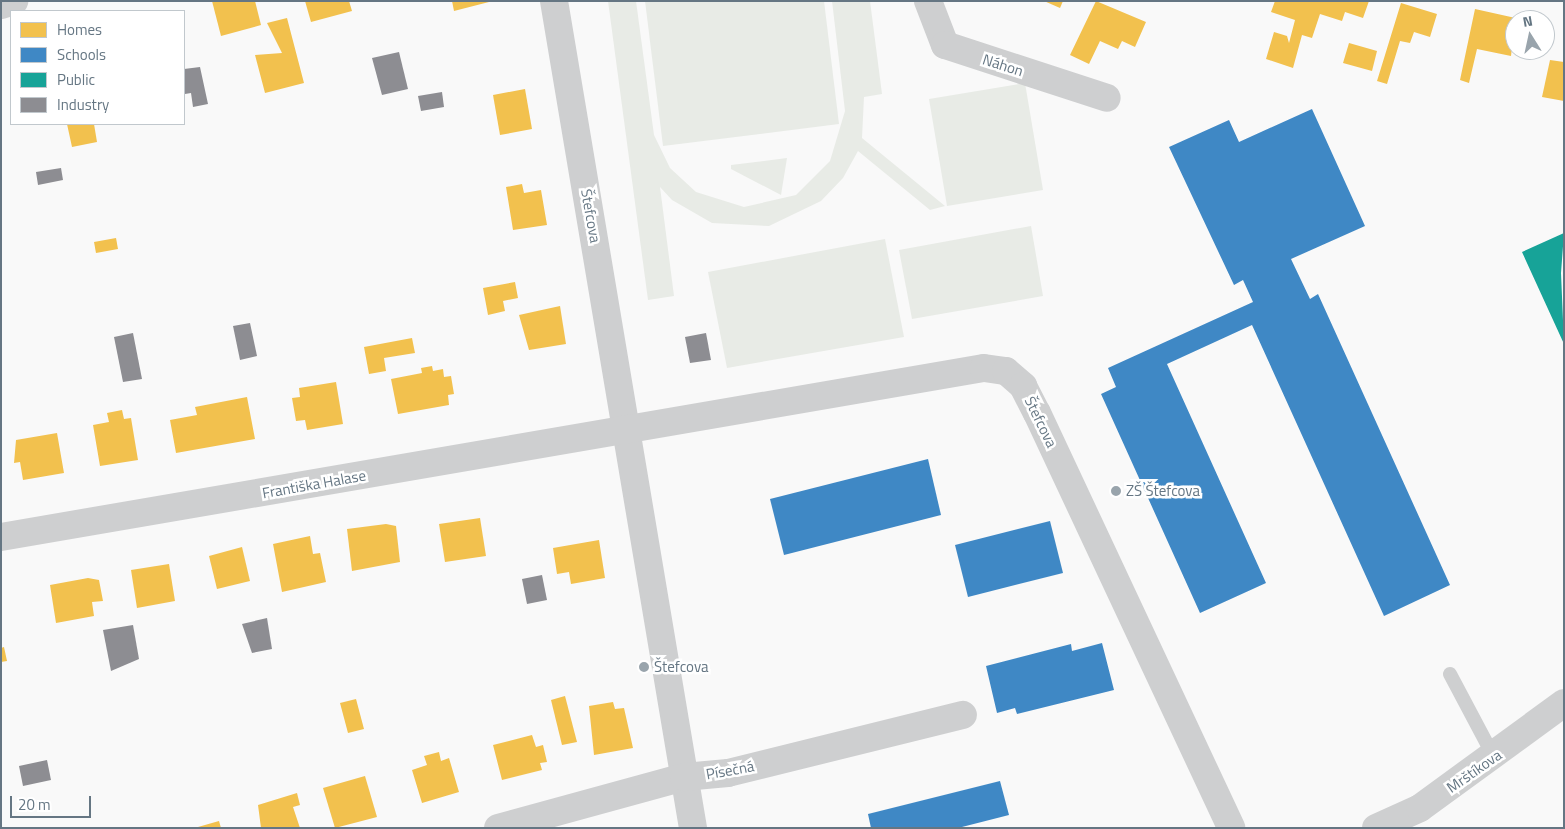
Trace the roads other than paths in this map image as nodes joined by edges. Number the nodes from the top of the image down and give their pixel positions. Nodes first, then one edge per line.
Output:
1 (14, 1) edge
2 (554, 1) edge
3 (928, 1) edge
4 (1, 5) edge
5 (1107, 98) dead end
6 (628, 431) junction
7 (1, 537) edge
8 (1450, 674) dead end
9 (1564, 703) edge
10 (963, 715) dead end
11 (1494, 757) junction
12 (684, 777) junction
13 (498, 828) edge
14 (693, 828) edge
15 (1232, 828) edge
16 (1376, 828) edge

1 - 4 street
2 - 6 street, Štefcova
3 - 5 street, Náhon
6 - 7 street, Františka Halase
6 - 12 street, Štefcova
6 - 15 street, Štefcova
8 - 11 lane
9 - 11 street, Mrštíkova
10 - 12 street, Písečná
11 - 16 street, Mrštíkova
12 - 13 street, Písečná
12 - 14 street, Štefcova

